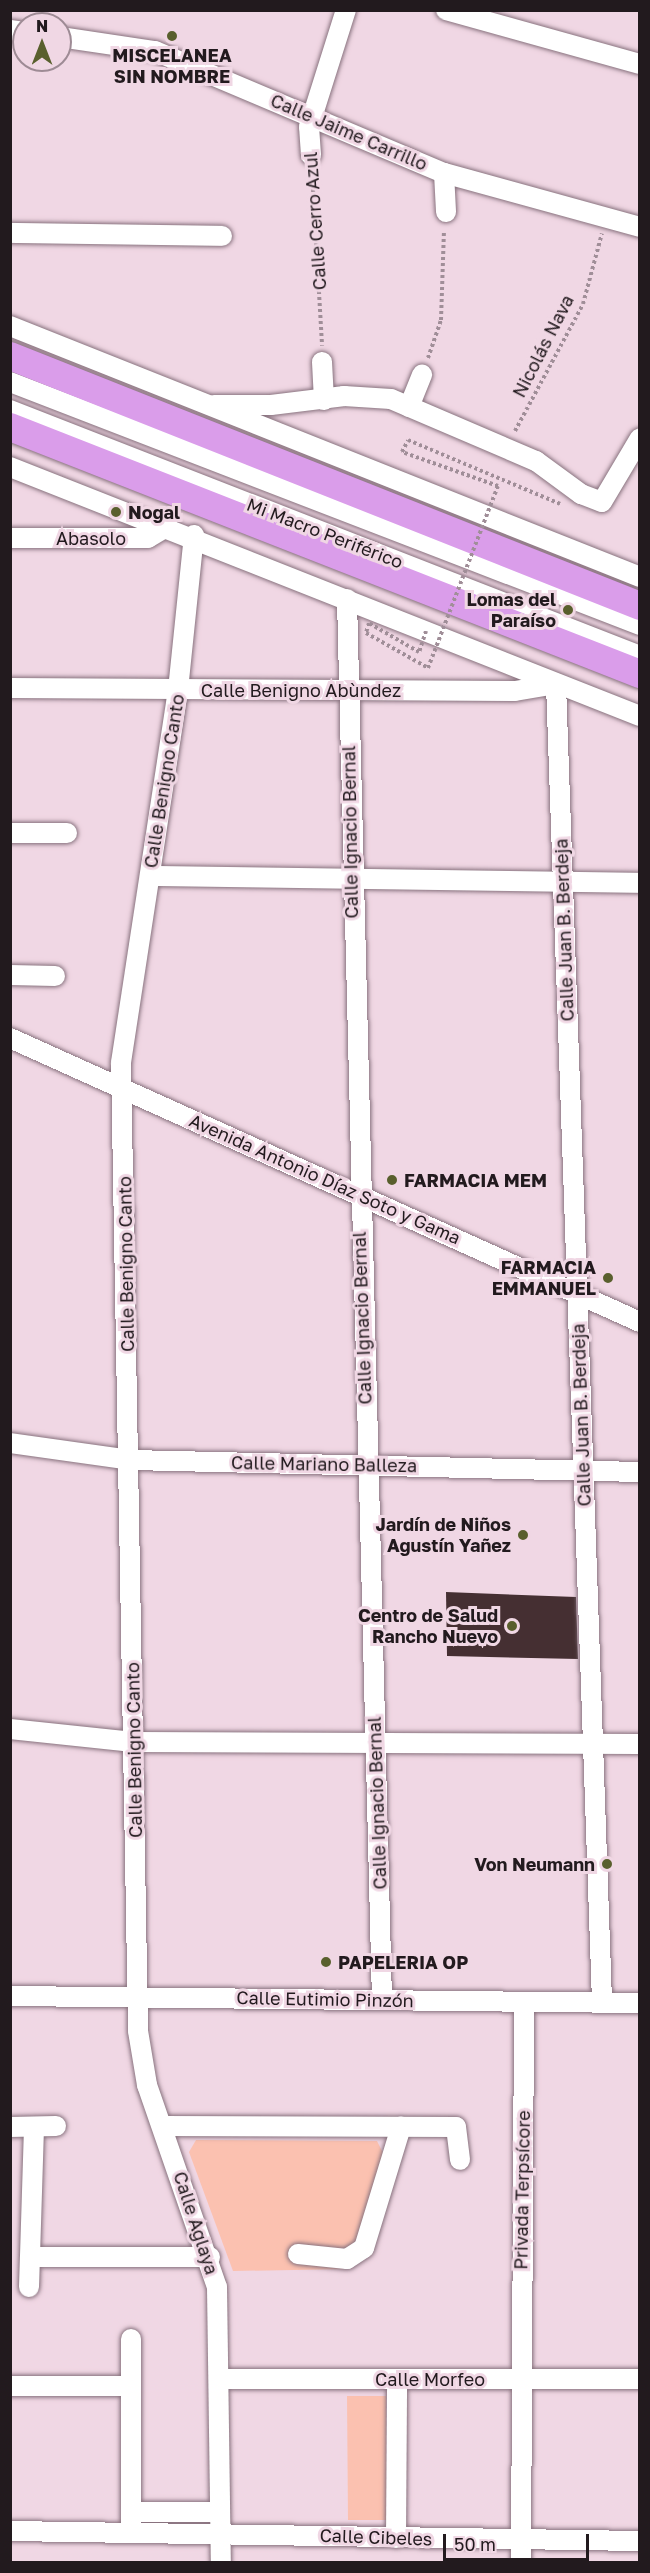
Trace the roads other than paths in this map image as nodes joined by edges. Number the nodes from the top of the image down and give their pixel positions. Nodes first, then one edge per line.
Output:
1 (346, 10) edge
2 (446, 10) edge
3 (472, 15) edge
4 (72, 39) edge
5 (639, 64) edge
6 (313, 116) junction
7 (311, 155) road end
8 (444, 173) junction
9 (446, 212) road end
10 (639, 227) edge
11 (10, 233) edge
12 (222, 236) dead end
13 (10, 326) edge
14 (13, 362) edge
15 (322, 362) road end
16 (422, 374) road end
17 (324, 400) junction
18 (199, 405) junction
19 (409, 406) junction
20 (10, 410) edge
21 (10, 427) edge
22 (637, 450) edge
23 (10, 467) edge
24 (168, 526) junction
25 (194, 536) junction
26 (10, 538) edge
27 (639, 577) edge
28 (347, 599) junction
29 (639, 606) edge
30 (639, 625) edge
31 (639, 656) edge
32 (639, 674) edge
33 (556, 684) junction
34 (10, 688) edge
35 (178, 690) junction
36 (346, 690) junction
37 (639, 716) edge
38 (10, 833) edge
39 (67, 833) dead end
40 (150, 876) junction
41 (351, 879) junction
42 (563, 882) junction
43 (639, 883) edge
44 (10, 975) edge
45 (55, 976) dead end
46 (10, 1038) edge
47 (122, 1087) junction
48 (358, 1193) junction
49 (577, 1294) junction
50 (639, 1322) edge
51 (10, 1443) edge
52 (131, 1460) junction
53 (367, 1465) junction
54 (583, 1470) junction
55 (639, 1472) edge
56 (10, 1729) edge
57 (133, 1742) junction
58 (375, 1743) junction
59 (593, 1744) junction
60 (639, 1744) edge
61 (10, 1996) edge
62 (137, 1997) junction
63 (382, 2000) junction
64 (524, 2002) junction
65 (602, 2002) junction
66 (639, 2003) edge
67 (56, 2126) dead end
68 (164, 2126) junction
69 (10, 2127) edge
70 (34, 2127) junction
71 (401, 2127) junction
72 (460, 2160) dead end
73 (298, 2254) dead end
74 (30, 2257) junction
75 (210, 2257) junction
76 (29, 2287) dead end
77 (131, 2339) dead end
78 (219, 2379) junction
79 (397, 2379) junction
80 (519, 2379) junction
81 (639, 2379) edge
82 (10, 2386) edge
83 (131, 2386) junction
84 (221, 2521) junction
85 (131, 2522) junction
86 (10, 2531) edge
87 (396, 2538) junction
88 (521, 2540) junction
89 (639, 2541) edge
90 (221, 2562) edge
91 (521, 2562) edge

1 - 6 street, Calle Cerro Azul
2 - 3 street
3 - 5 street
4 - 6 street, Calle Jaime Carrillo
6 - 7 street, Calle Cerro Azul
6 - 8 street, Calle Jaime Carrillo
8 - 9 street
8 - 10 street, Calle Jaime Carrillo
11 - 12 street
13 - 18 street
14 - 29 highway
14 - 30 street, Mi Macro Periférico
15 - 17 street
16 - 19 street
17 - 18 street
17 - 19 street
18 - 27 street
19 - 22 street
20 - 31 street, Mi Macro Periférico
21 - 32 highway
23 - 24 street
24 - 25 street
24 - 26 street, Abasolo
25 - 28 street
25 - 35 street, Calle Benigno Canto
28 - 33 street
28 - 36 street, Calle Ignacio Bernal
33 - 36 street, Calle Benigno Abùndez
33 - 37 street
33 - 42 street, Calle Juan B. Berdeja
34 - 35 street, Calle Benigno Abùndez
35 - 36 street, Calle Benigno Abùndez
35 - 40 street, Calle Benigno Canto
36 - 41 street, Calle Ignacio Bernal
38 - 39 street
40 - 41 street
40 - 47 street, Calle Benigno Canto
41 - 42 street
41 - 48 street, Calle Ignacio Bernal
42 - 43 street
42 - 49 street, Calle Juan B. Berdeja
44 - 45 street
46 - 47 street, Avenida Antonio Díaz Soto y Gama
47 - 48 street, Avenida Antonio Díaz Soto y Gama
47 - 52 street, Calle Benigno Canto
48 - 49 street, Avenida Antonio Díaz Soto y Gama
48 - 53 street, Calle Ignacio Bernal
49 - 50 street, Avenida Antonio Díaz Soto y Gama
49 - 54 street, Calle Juan B. Berdeja
51 - 52 street, Calle Mariano Balleza
52 - 53 street, Calle Mariano Balleza
52 - 57 street, Calle Benigno Canto
53 - 54 street, Calle Mariano Balleza
53 - 58 street, Calle Ignacio Bernal
54 - 55 street, Calle Mariano Balleza
54 - 59 street, Calle Juan B. Berdeja
56 - 57 street
57 - 58 street
57 - 62 street, Calle Benigno Canto
58 - 59 street
58 - 63 street, Calle Ignacio Bernal
59 - 60 street
59 - 65 street, Calle Juan B. Berdeja
61 - 62 street, Calle Eutimio Pinzón
62 - 63 street, Calle Eutimio Pinzón
62 - 68 street, Calle Aglaya
63 - 64 street, Calle Eutimio Pinzón
64 - 65 street, Calle Eutimio Pinzón
64 - 80 street, Privada Terpsícore
65 - 66 street, Calle Eutimio Pinzón
67 - 70 street
68 - 71 street
68 - 75 street, Calle Aglaya
69 - 70 street
70 - 74 street
71 - 72 street
71 - 73 street
74 - 75 street
74 - 76 street
75 - 78 street, Calle Aglaya
77 - 83 street
78 - 79 street, Calle Morfeo
78 - 84 street, Calle Aglaya
79 - 80 street, Calle Morfeo
79 - 87 street
80 - 81 street, Calle Morfeo
80 - 88 street, Privada Terpsícore
82 - 83 street
83 - 85 street
84 - 85 street, Calle Cibeles
84 - 87 street, Calle Cibeles
84 - 90 street, Calle Aglaya
85 - 86 street, Calle Cibeles
87 - 88 street, Calle Cibeles
88 - 89 street, Calle Cibeles
88 - 91 street, Privada Terpsícore

